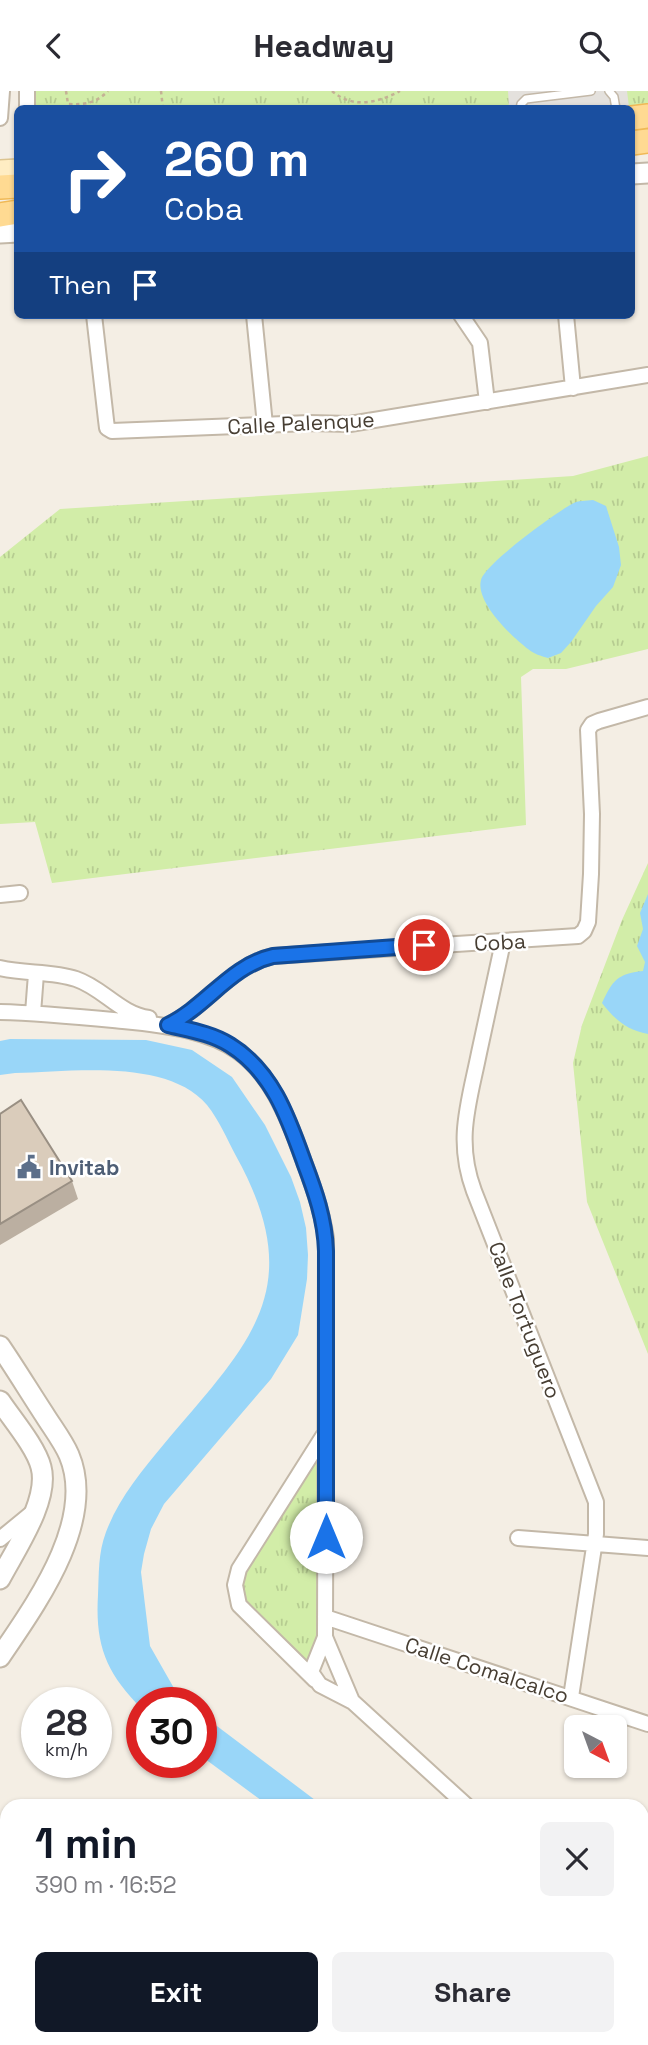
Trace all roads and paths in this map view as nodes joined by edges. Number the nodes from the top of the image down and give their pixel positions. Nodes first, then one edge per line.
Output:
1 (2, 91) edge
2 (66, 91) edge
3 (108, 91) edge
4 (332, 91) edge
5 (400, 91) edge
6 (591, 91) edge
7 (372, 102) joint
8 (522, 105) edge
9 (0, 118) edge
10 (94, 319) edge
11 (254, 319) edge
12 (464, 319) edge
13 (566, 319) edge
14 (648, 375) edge
15 (573, 388) junction
16 (487, 402) junction
17 (265, 425) junction
18 (648, 707) edge
19 (20, 893) dead end
20 (0, 895) edge
21 (503, 942) junction
22 (0, 968) edge
23 (36, 974) junction
24 (0, 1013) edge
25 (33, 1013) junction
26 (168, 1025) junction
27 (0, 1346) edge
28 (0, 1401) edge
29 (326, 1431) junction
30 (34, 1511) junction
31 (518, 1538) dead end
32 (0, 1539) edge
33 (594, 1544) junction
34 (648, 1548) edge
35 (0, 1579) edge
36 (326, 1617) junction
37 (326, 1637) junction
38 (0, 1657) edge
39 (316, 1681) junction
40 (571, 1697) junction
41 (353, 1702) junction
42 (648, 1724) edge
43 (459, 1799) edge

1 - 9 street
2 - 3 path
4 - 7 path
5 - 7 path
6 - 8 lane
10 - 17 street, Calle Palenque
11 - 17 street
12 - 16 street
13 - 15 street
14 - 15 street, Calle Palenque
15 - 16 street, Calle Palenque
16 - 17 street, Calle Palenque
18 - 21 street, Coba
19 - 20 street
21 - 26 street, Coba
21 - 33 street, Calle Tortuguero
22 - 23 street
23 - 25 street
23 - 26 street
24 - 25 street
25 - 26 street
26 - 29 street
27 - 38 street
28 - 30 street
29 - 36 street
29 - 39 street
30 - 32 street
30 - 35 street
31 - 33 street
33 - 34 street
33 - 40 street, Calle Tortuguero
36 - 37 street
36 - 40 street, Calle Comalcalco
37 - 39 street
37 - 41 street
39 - 41 street
40 - 42 street, Calle Comalcalco
41 - 43 street

